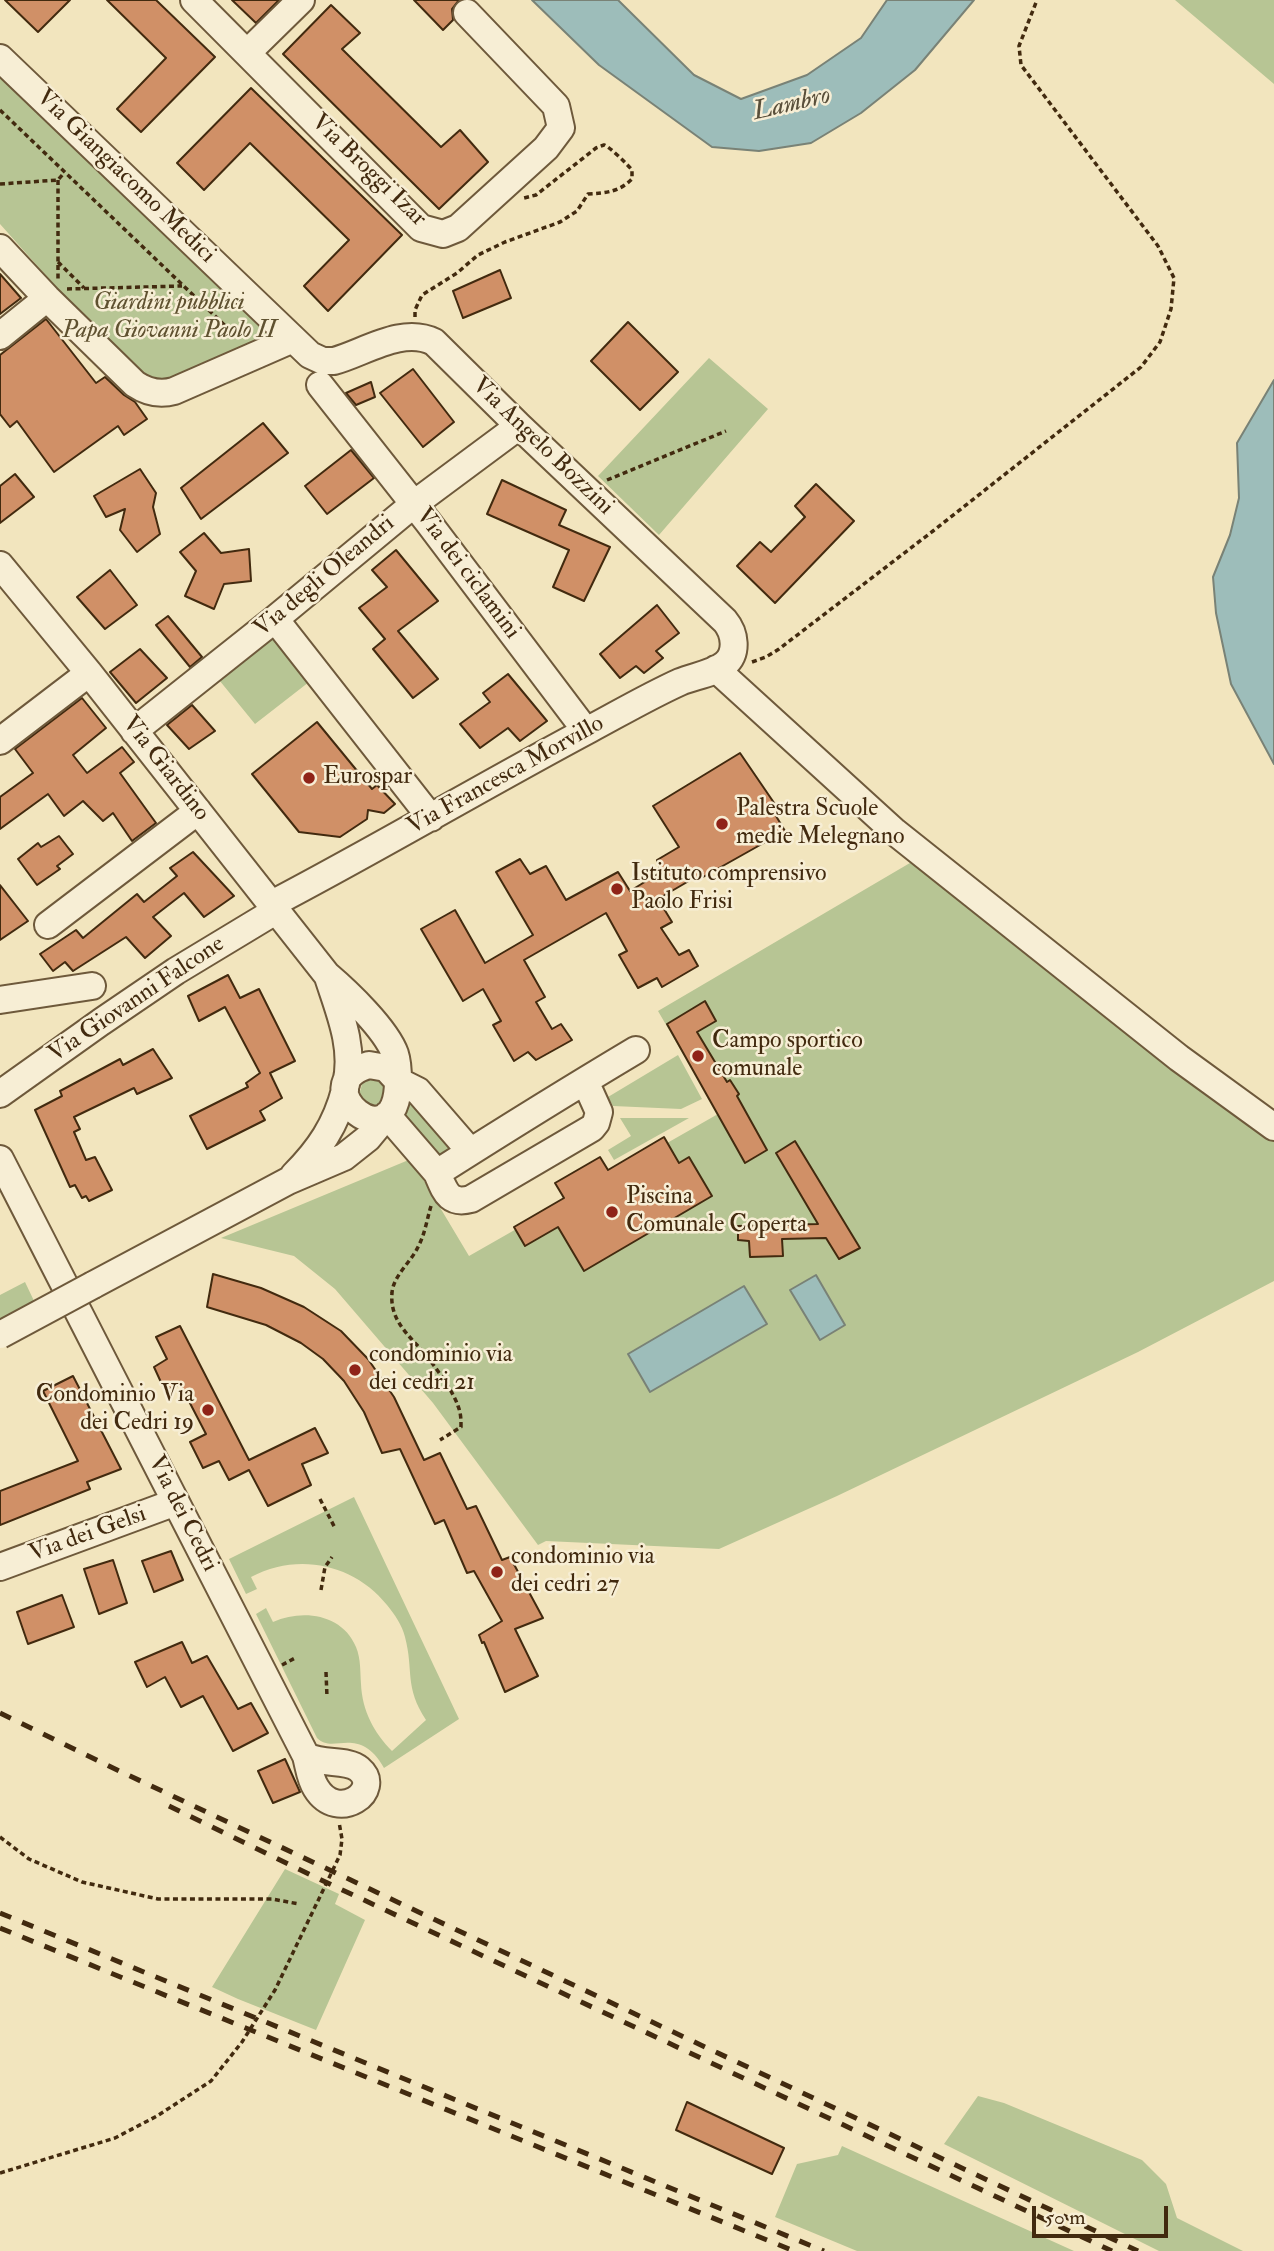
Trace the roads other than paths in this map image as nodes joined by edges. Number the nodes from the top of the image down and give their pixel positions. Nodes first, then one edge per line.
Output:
1 (194, 0) edge
2 (301, 0) edge
3 (467, 13) dead end
4 (248, 52) junction
5 (0, 58) edge
6 (0, 248) edge
7 (47, 298) junction
8 (0, 336) edge
9 (302, 347) junction
10 (320, 385) dead end
11 (519, 426) junction
12 (414, 504) junction
13 (0, 565) edge
14 (275, 619) junction
15 (716, 669) junction
16 (89, 673) junction
17 (134, 731) junction
18 (586, 731) junction
19 (0, 741) edge
20 (198, 811) junction
21 (431, 818) junction
22 (274, 907) junction
23 (48, 925) dead end
24 (327, 975) junction
25 (92, 986) dead end
26 (0, 1000) edge
27 (636, 1050) dead end
28 (398, 1081) junction
29 (585, 1081) junction
30 (346, 1087) junction
31 (0, 1094) edge
32 (387, 1115) junction
33 (1274, 1127) edge
34 (470, 1151) junction
35 (0, 1159) edge
36 (437, 1173) junction
37 (288, 1181) junction
38 (0, 1335) edge
39 (176, 1502) junction
40 (0, 1567) edge
41 (306, 1756) junction

1 - 4 street, Via Broggi Izar
2 - 4 street
3 - 4 street, Via Broggi Izar
5 - 9 street, Via Giangiacomo Medici
6 - 7 street
7 - 8 street
7 - 9 street
9 - 11 street, Via Angelo Bozzini
10 - 12 street, Via dei ciclamini
11 - 12 street, Via degli Oleandri
11 - 15 street, Via Angelo Bozzini
12 - 14 street, Via degli Oleandri
12 - 18 street, Via dei ciclamini
13 - 16 street, Via Giardino
14 - 17 street, Via degli Oleandri
14 - 21 street
15 - 18 street, Via Francesca Morvillo
15 - 33 street
16 - 17 street, Via Giardino
16 - 19 street
17 - 20 street, Via Giardino
18 - 21 street, Via Francesca Morvillo
20 - 22 street, Via Giardino
20 - 23 street
21 - 22 street, Via Francesca Morvillo
22 - 24 street, Via Giardino
22 - 31 street, Via Giovanni Falcone
24 - 28 street, Via Giardino
24 - 30 street, Via Giardino
25 - 26 street
27 - 29 street
28 - 30 street
28 - 32 street, Via Giardino
28 - 34 street
29 - 34 street
29 - 36 street
30 - 32 street
30 - 37 street, Via Giardino
32 - 36 street
32 - 37 street, Via Giardino
34 - 36 street
35 - 39 street, Via dei Cedri
37 - 38 street, Via Giardino, bridge
39 - 40 street, Via dei Gelsi
39 - 41 street, Via dei Cedri
41 - 41 street, Via dei Cedri

